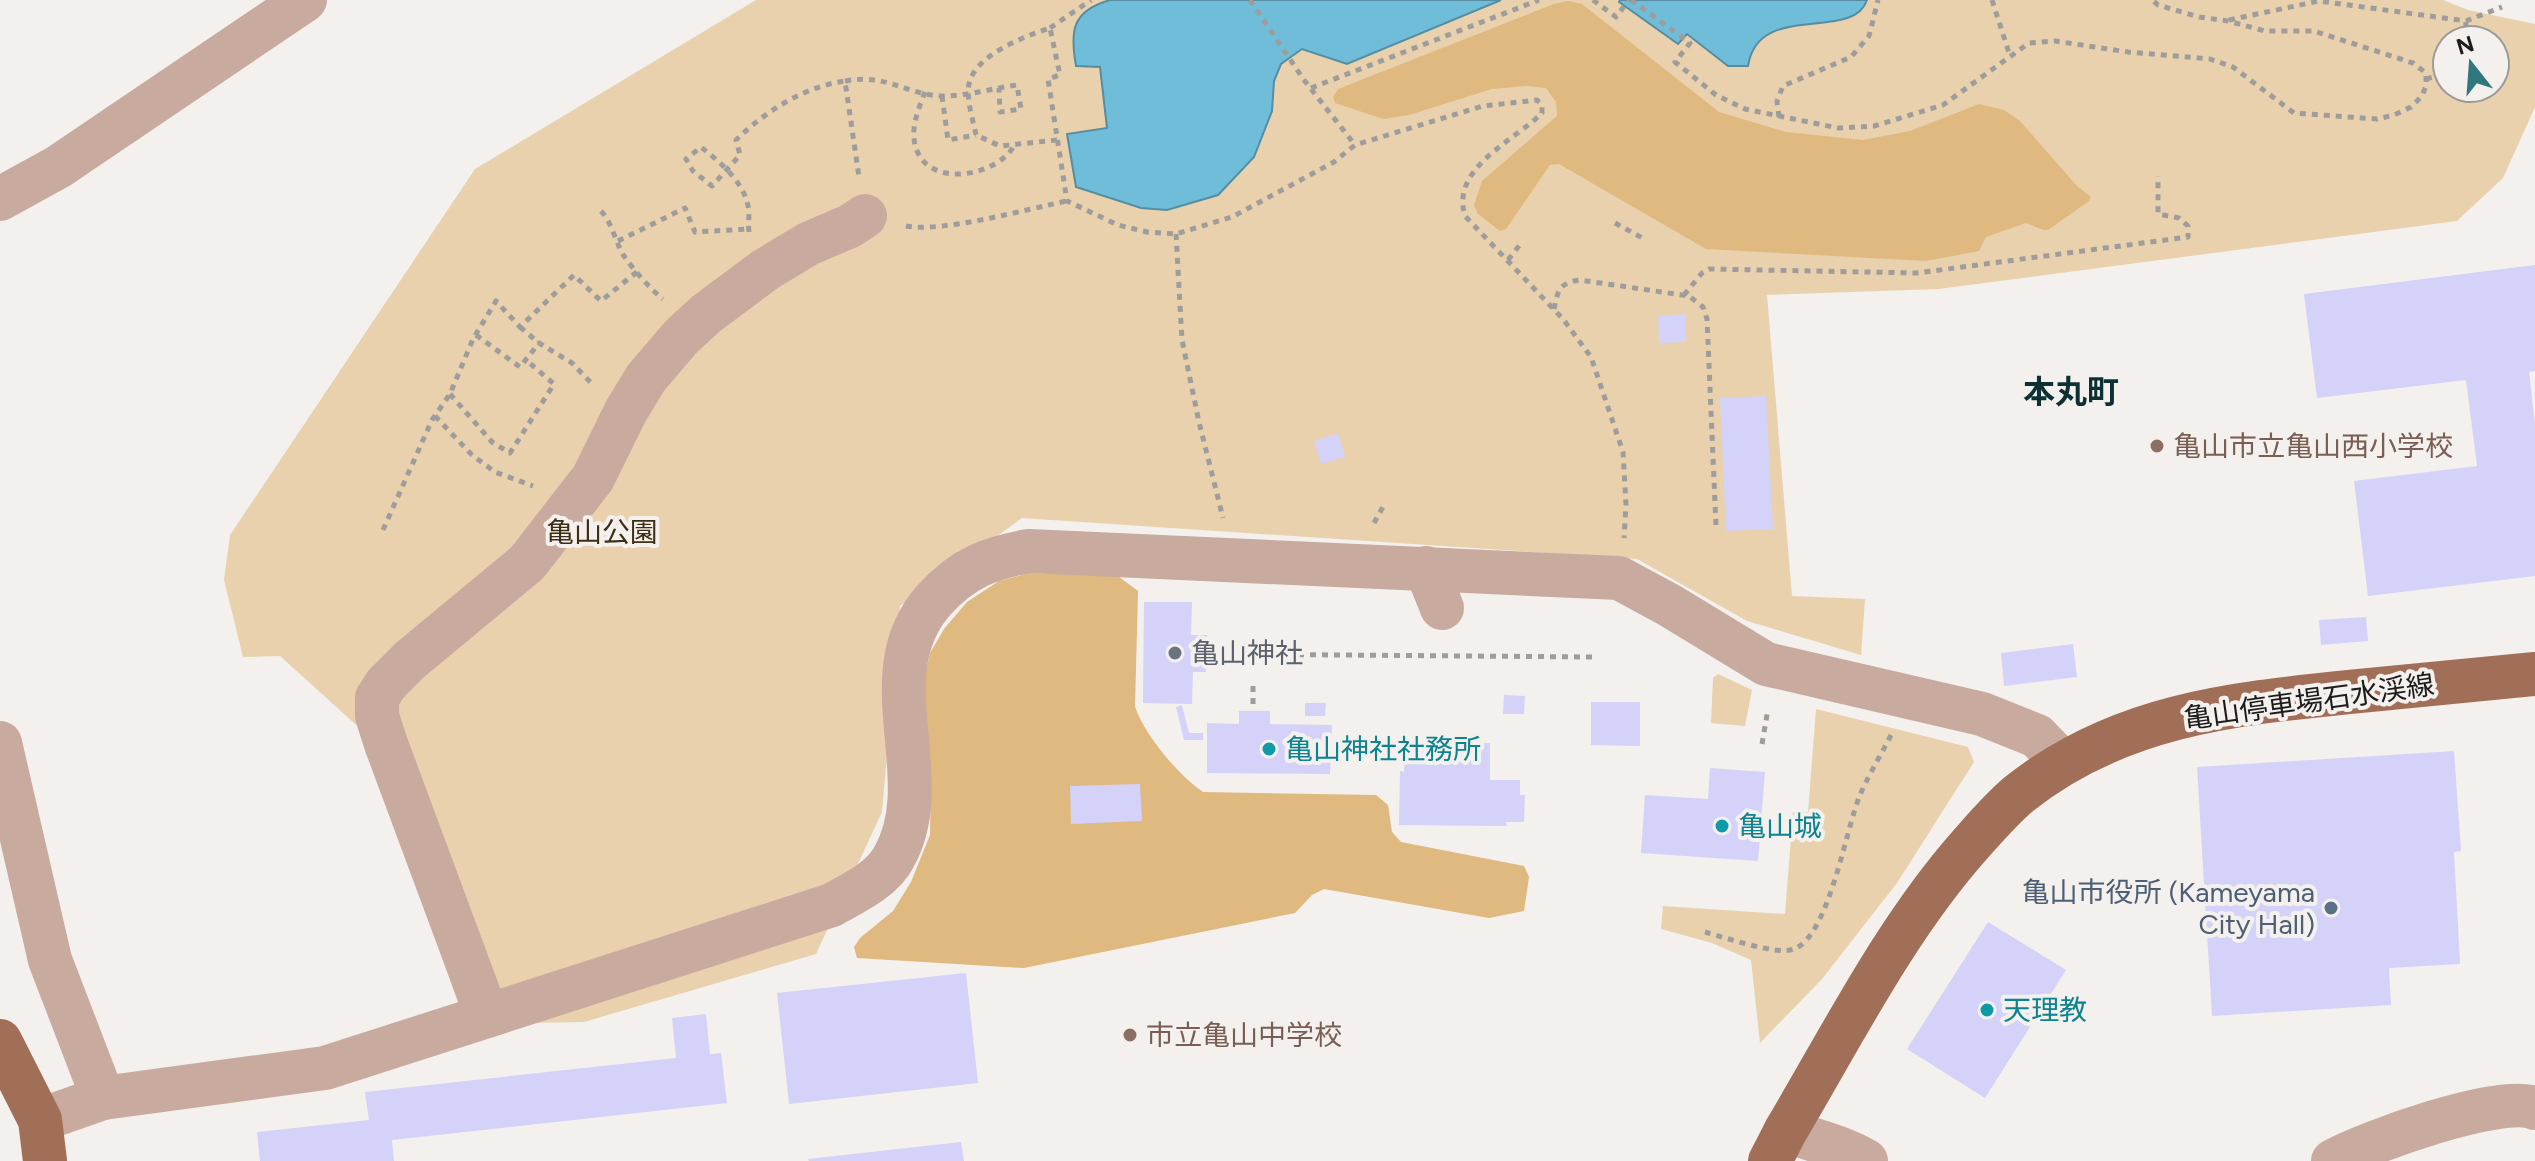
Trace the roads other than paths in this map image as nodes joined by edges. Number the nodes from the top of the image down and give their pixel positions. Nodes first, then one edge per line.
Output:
1 (305, 0) edge
2 (0, 199) edge
3 (865, 216) road end
4 (1426, 568) junction
5 (1442, 608) dead end
6 (2535, 674) edge
7 (0, 743) edge
8 (2063, 763) junction
9 (487, 1016) junction
10 (0, 1041) edge
11 (103, 1098) junction
12 (2535, 1108) edge
13 (42, 1141) edge
14 (1778, 1145) edge
15 (1866, 1161) edge
16 (2333, 1161) edge

1 - 2 street
3 - 9 street
4 - 5 street
4 - 8 street
4 - 9 street
6 - 8 main road, 亀山停車場石水渓線
7 - 11 street
8 - 14 main road, 亀山停車場石水渓線
9 - 11 street
10 - 13 main road
11 - 13 street
12 - 16 street
14 - 15 street

